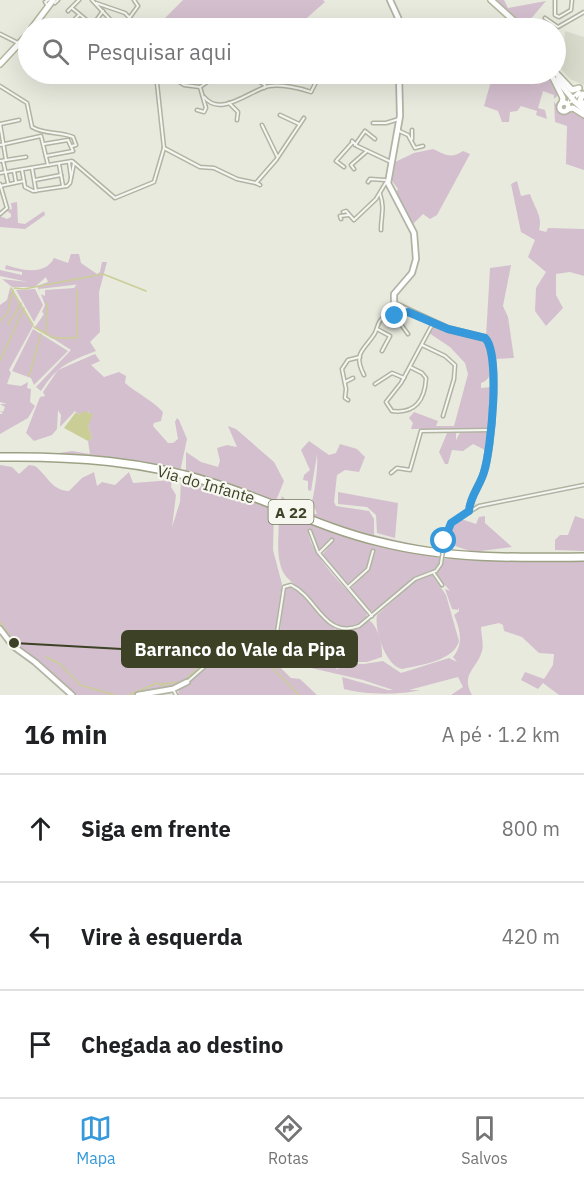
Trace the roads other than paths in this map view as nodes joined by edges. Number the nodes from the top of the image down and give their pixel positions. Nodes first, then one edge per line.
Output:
1 (48, 0) edge
2 (92, 0) edge
3 (134, 0) edge
4 (390, 0) edge
5 (491, 0) edge
6 (555, 0) edge
7 (572, 0) edge
8 (55, 1) edge
9 (77, 1) edge
10 (96, 3) junction
11 (48, 6) junction
12 (72, 8) junction
13 (68, 11) dead end
14 (103, 11) junction
15 (584, 12) edge
16 (43, 15) junction
17 (79, 15) junction
18 (130, 17) joint
19 (41, 18) edge
20 (41, 18) edge
21 (76, 18) edge
22 (85, 18) edge
23 (96, 18) edge
24 (109, 18) edge
25 (398, 18) edge
26 (511, 18) edge
27 (566, 22) edge
28 (0, 34) edge
29 (18, 43) joint
30 (18, 44) edge
31 (0, 63) edge
32 (157, 84) edge
33 (182, 84) edge
34 (204, 84) edge
35 (263, 84) edge
36 (316, 84) edge
37 (399, 84) edge
38 (557, 84) edge
39 (561, 84) edge
40 (565, 84) edge
41 (0, 86) edge
42 (200, 87) junction
43 (264, 88) junction
44 (582, 91) edge
45 (310, 92) junction
46 (204, 97) junction
47 (312, 97) dead end
48 (229, 103) junction
49 (566, 106) junction
50 (584, 108) edge
51 (197, 110) dead end
52 (280, 115) dead end
53 (584, 115) edge
54 (304, 118) dead end
55 (399, 119) junction
56 (19, 120) dead end
57 (237, 120) dead end
58 (373, 123) dead end
59 (0, 124) edge
60 (299, 124) junction
61 (262, 125) dead end
62 (397, 130) junction
63 (411, 130) dead end
64 (65, 134) junction
65 (375, 138) dead end
66 (412, 139) junction
67 (66, 140) junction
68 (353, 143) junction
69 (44, 144) junction
70 (2, 145) edge
71 (72, 146) junction
72 (423, 146) dead end
73 (164, 148) junction
74 (367, 151) junction
75 (46, 156) junction
76 (278, 156) junction
77 (26, 157) dead end
78 (3, 161) edge
79 (69, 162) junction
80 (391, 162) junction
81 (59, 164) junction
82 (74, 164) junction
83 (48, 165) junction
84 (344, 167) dead end
85 (32, 168) junction
86 (354, 169) dead end
87 (22, 170) junction
88 (14, 171) junction
89 (6, 172) junction
90 (0, 174) edge
91 (61, 175) junction
92 (71, 177) junction
93 (35, 180) junction
94 (387, 180) junction
95 (24, 181) junction
96 (16, 182) junction
97 (368, 182) dead end
98 (8, 183) junction
99 (256, 183) junction
100 (0, 185) edge
101 (260, 185) dead end
102 (63, 186) junction
103 (36, 191) junction
104 (380, 194) junction
105 (2, 203) edge
106 (343, 212) dead end
107 (0, 214) edge
108 (349, 215) junction
109 (341, 219) dead end
110 (381, 230) dead end
111 (401, 308) junction
112 (408, 312) junction
113 (396, 316) junction
114 (429, 321) junction
115 (436, 324) junction
116 (377, 329) junction
117 (410, 330) dead end
118 (429, 331) junction
119 (422, 345) junction
120 (382, 351) dead end
121 (360, 357) junction
122 (410, 367) junction
123 (364, 375) dead end
124 (353, 378) dead end
125 (404, 378) junction
126 (345, 382) junction
127 (375, 384) dead end
128 (348, 400) dead end
129 (443, 416) dead end
130 (490, 430) junction
131 (0, 458) edge
132 (391, 473) dead end
133 (584, 485) edge
134 (469, 511) junction
135 (310, 531) dead end
136 (332, 540) dead end
137 (374, 551) dead end
138 (319, 553) junction
139 (584, 558) edge
140 (433, 572) junction
141 (442, 585) dead end
142 (348, 587) junction
143 (372, 616) junction
144 (0, 629) edge
145 (187, 682) joint
146 (173, 689) junction
147 (72, 695) edge
148 (138, 695) edge
149 (176, 695) edge

1 - 11 street
2 - 10 street
3 - 18 street
4 - 25 street
5 - 26 main road
6 - 7 street
8 - 11 street
8 - 16 main road
8 - 19 main road
9 - 12 street
10 - 14 street
10 - 18 street
11 - 16 street
12 - 13 street
12 - 17 street
14 - 23 street
14 - 24 street
15 - 27 street
16 - 20 main road
17 - 21 street
17 - 22 street
28 - 29 street
29 - 31 main road
30 - 31 main road
32 - 73 street
33 - 42 street
34 - 42 street
35 - 43 street
36 - 45 street
37 - 55 street
38 - 49 main road
39 - 50 main road
40 - 44 main road
41 - 64 street
42 - 46 street
43 - 45 street
43 - 48 street
44 - 49 street
44 - 50 main road
45 - 47 street
46 - 48 street
46 - 51 street
48 - 57 street
49 - 53 main road
52 - 60 street
54 - 60 street
55 - 58 street
55 - 62 street
56 - 59 street
59 - 70 street
60 - 76 street
61 - 76 street
62 - 66 street
62 - 80 street
63 - 66 street
64 - 67 street
64 - 71 street
65 - 68 street
66 - 72 street
67 - 69 street
67 - 71 street
68 - 74 street
68 - 84 street
69 - 70 street
69 - 75 street
70 - 78 street
71 - 75 street
73 - 82 street
73 - 99 street
74 - 80 street
74 - 86 street
75 - 83 street
76 - 99 street
77 - 78 street
78 - 89 street
79 - 81 street
79 - 82 street
79 - 92 street
80 - 94 street
81 - 83 street
81 - 91 street
82 - 92 street
83 - 85 street
85 - 87 street
85 - 93 street
87 - 88 street
87 - 95 street
88 - 89 street
88 - 96 street
89 - 90 street
89 - 98 street
91 - 93 street
91 - 102 street
92 - 102 street
93 - 103 street
94 - 97 street
94 - 104 street
94 - 111 street
95 - 96 street
95 - 103 street
96 - 98 street
98 - 100 street
99 - 101 street
100 - 105 street
102 - 103 street
104 - 108 street
104 - 110 street
105 - 107 street
106 - 108 street
108 - 109 street
111 - 112 street
111 - 113 street
112 - 113 street
112 - 114 street
113 - 116 street
113 - 117 street
114 - 115 street
114 - 118 street
115 - 118 street
115 - 130 street
116 - 120 street
116 - 121 street
118 - 119 street
119 - 122 street
119 - 129 street
121 - 123 street
121 - 126 street
122 - 125 street
122 - 125 street
124 - 126 street
125 - 127 street
126 - 128 street
130 - 132 street
130 - 134 street
131 - 139 highway, Via do Infante / A 22
133 - 134 street
134 - 140 street, bridge
135 - 138 street
136 - 138 street
137 - 142 street
138 - 142 street
140 - 141 street
140 - 143 street
142 - 143 street
143 - 145 street
144 - 147 street
145 - 146 street
146 - 148 street
146 - 149 street

